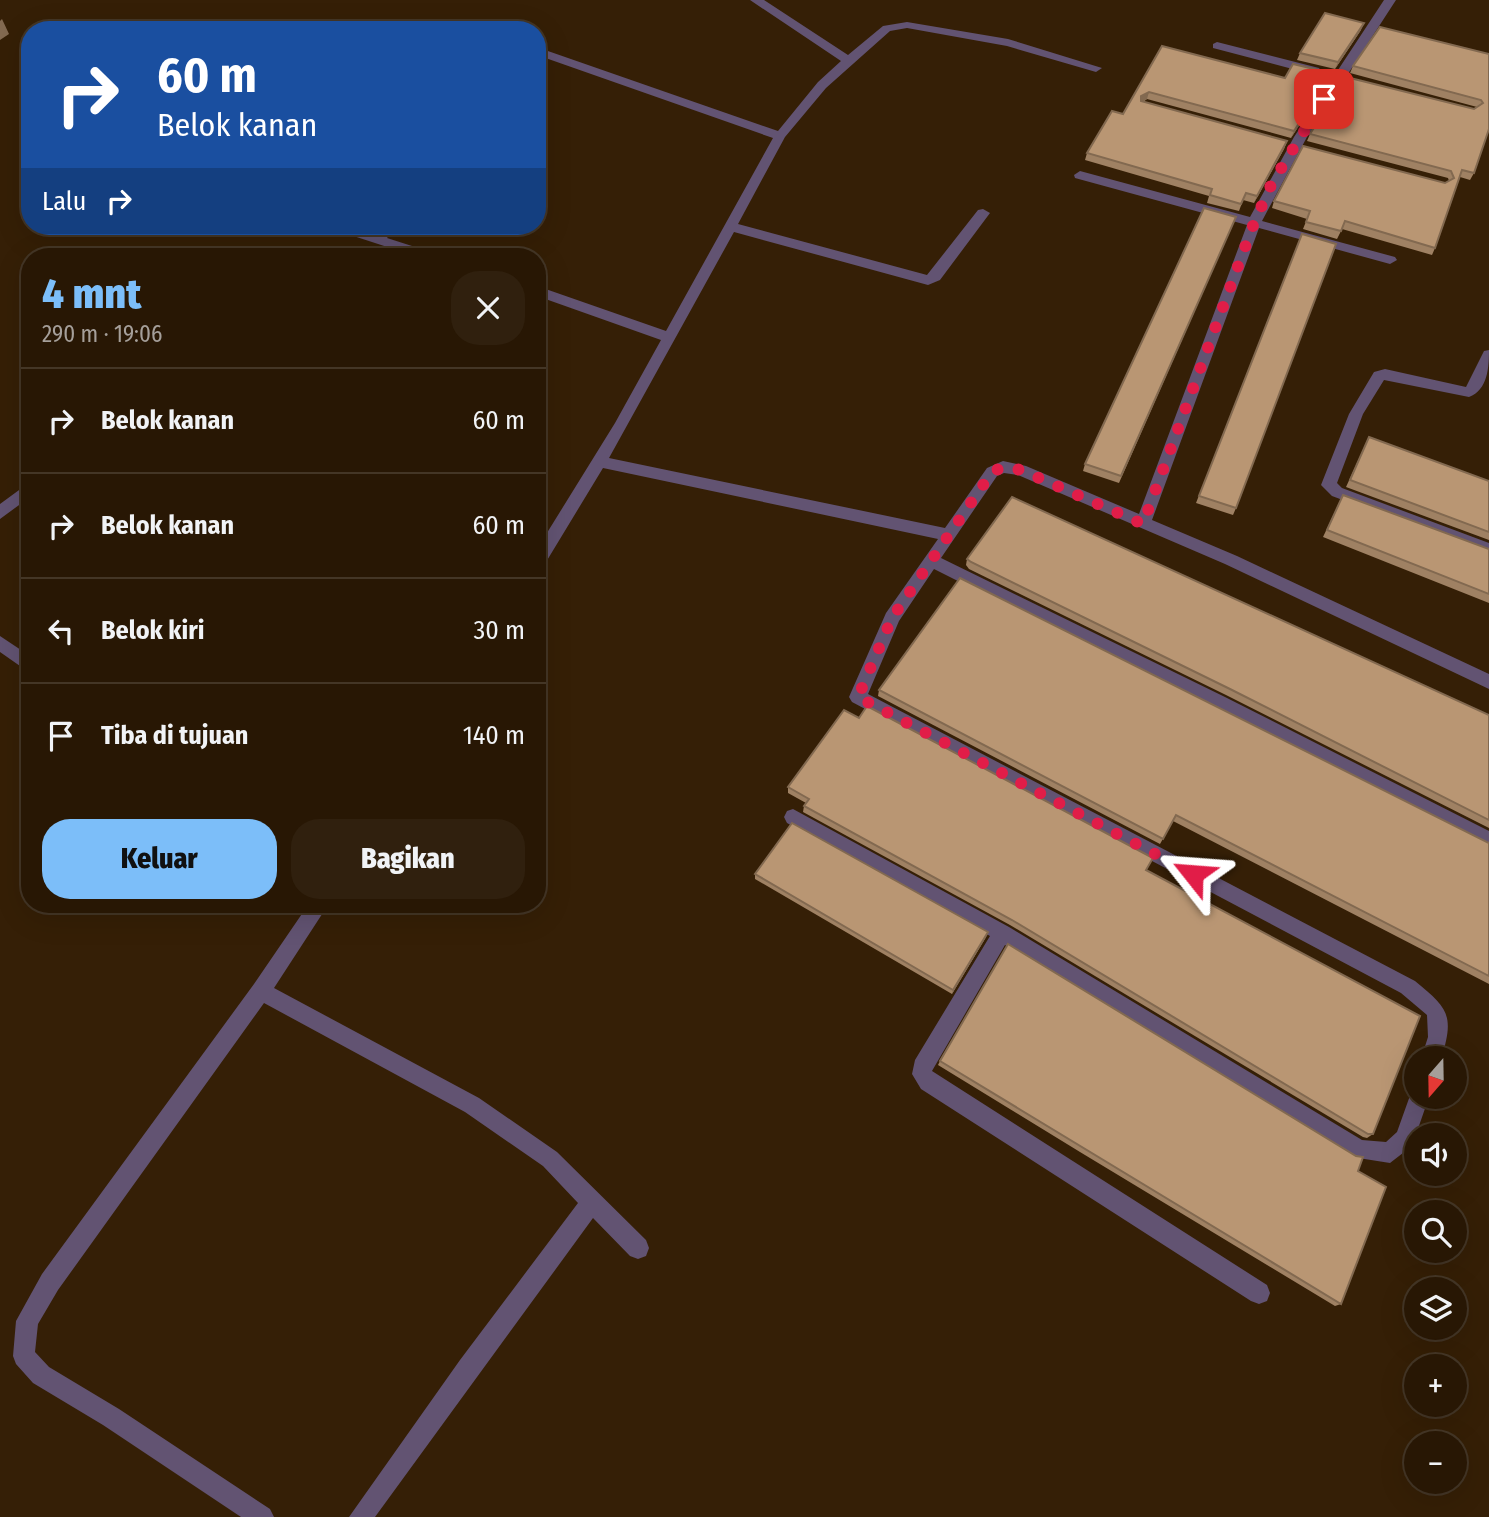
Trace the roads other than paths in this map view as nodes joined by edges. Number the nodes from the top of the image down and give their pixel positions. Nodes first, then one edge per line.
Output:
1 (756, 0) edge
2 (1390, 0) edge
3 (1217, 46) dead end
4 (546, 54) edge
5 (848, 60) junction
6 (1096, 68) dead end
7 (1344, 79) junction
8 (780, 136) junction
9 (1080, 175) dead end
10 (983, 213) dead end
11 (1254, 223) junction
12 (729, 226) junction
13 (363, 235) edge
14 (382, 235) edge
15 (378, 240) junction
16 (403, 248) edge
17 (1390, 260) dead end
18 (546, 294) edge
19 (668, 337) junction
20 (1489, 355) edge
21 (600, 462) junction
22 (21, 496) edge
23 (0, 513) edge
24 (1143, 524) junction
25 (949, 535) junction
26 (546, 549) edge
27 (1489, 549) edge
28 (932, 561) junction
29 (0, 643) edge
30 (21, 659) edge
31 (1489, 682) edge
32 (793, 817) dead end
33 (1489, 839) edge
34 (314, 913) edge
35 (1002, 933) junction
36 (261, 991) junction
37 (1435, 1046) edge
38 (1415, 1110) edge
39 (592, 1202) junction
40 (638, 1248) dead end
41 (1259, 1293) dead end
42 (262, 1517) edge
43 (361, 1517) edge

1 - 5 street
2 - 7 street
3 - 7 street
4 - 8 street
5 - 6 street
5 - 8 street
7 - 11 street
8 - 12 street
9 - 11 street
10 - 12 street
11 - 17 street
11 - 24 street
12 - 19 street
13 - 15 street
14 - 15 street
15 - 16 street
18 - 19 street
19 - 21 street
20 - 27 street
21 - 25 street
21 - 26 street
22 - 23 street
24 - 25 street
24 - 31 street
25 - 28 street
28 - 33 street
28 - 37 street
29 - 30 street
32 - 35 street
34 - 36 street
35 - 38 street
35 - 41 street
36 - 39 street
36 - 42 street
39 - 40 street
39 - 43 street

